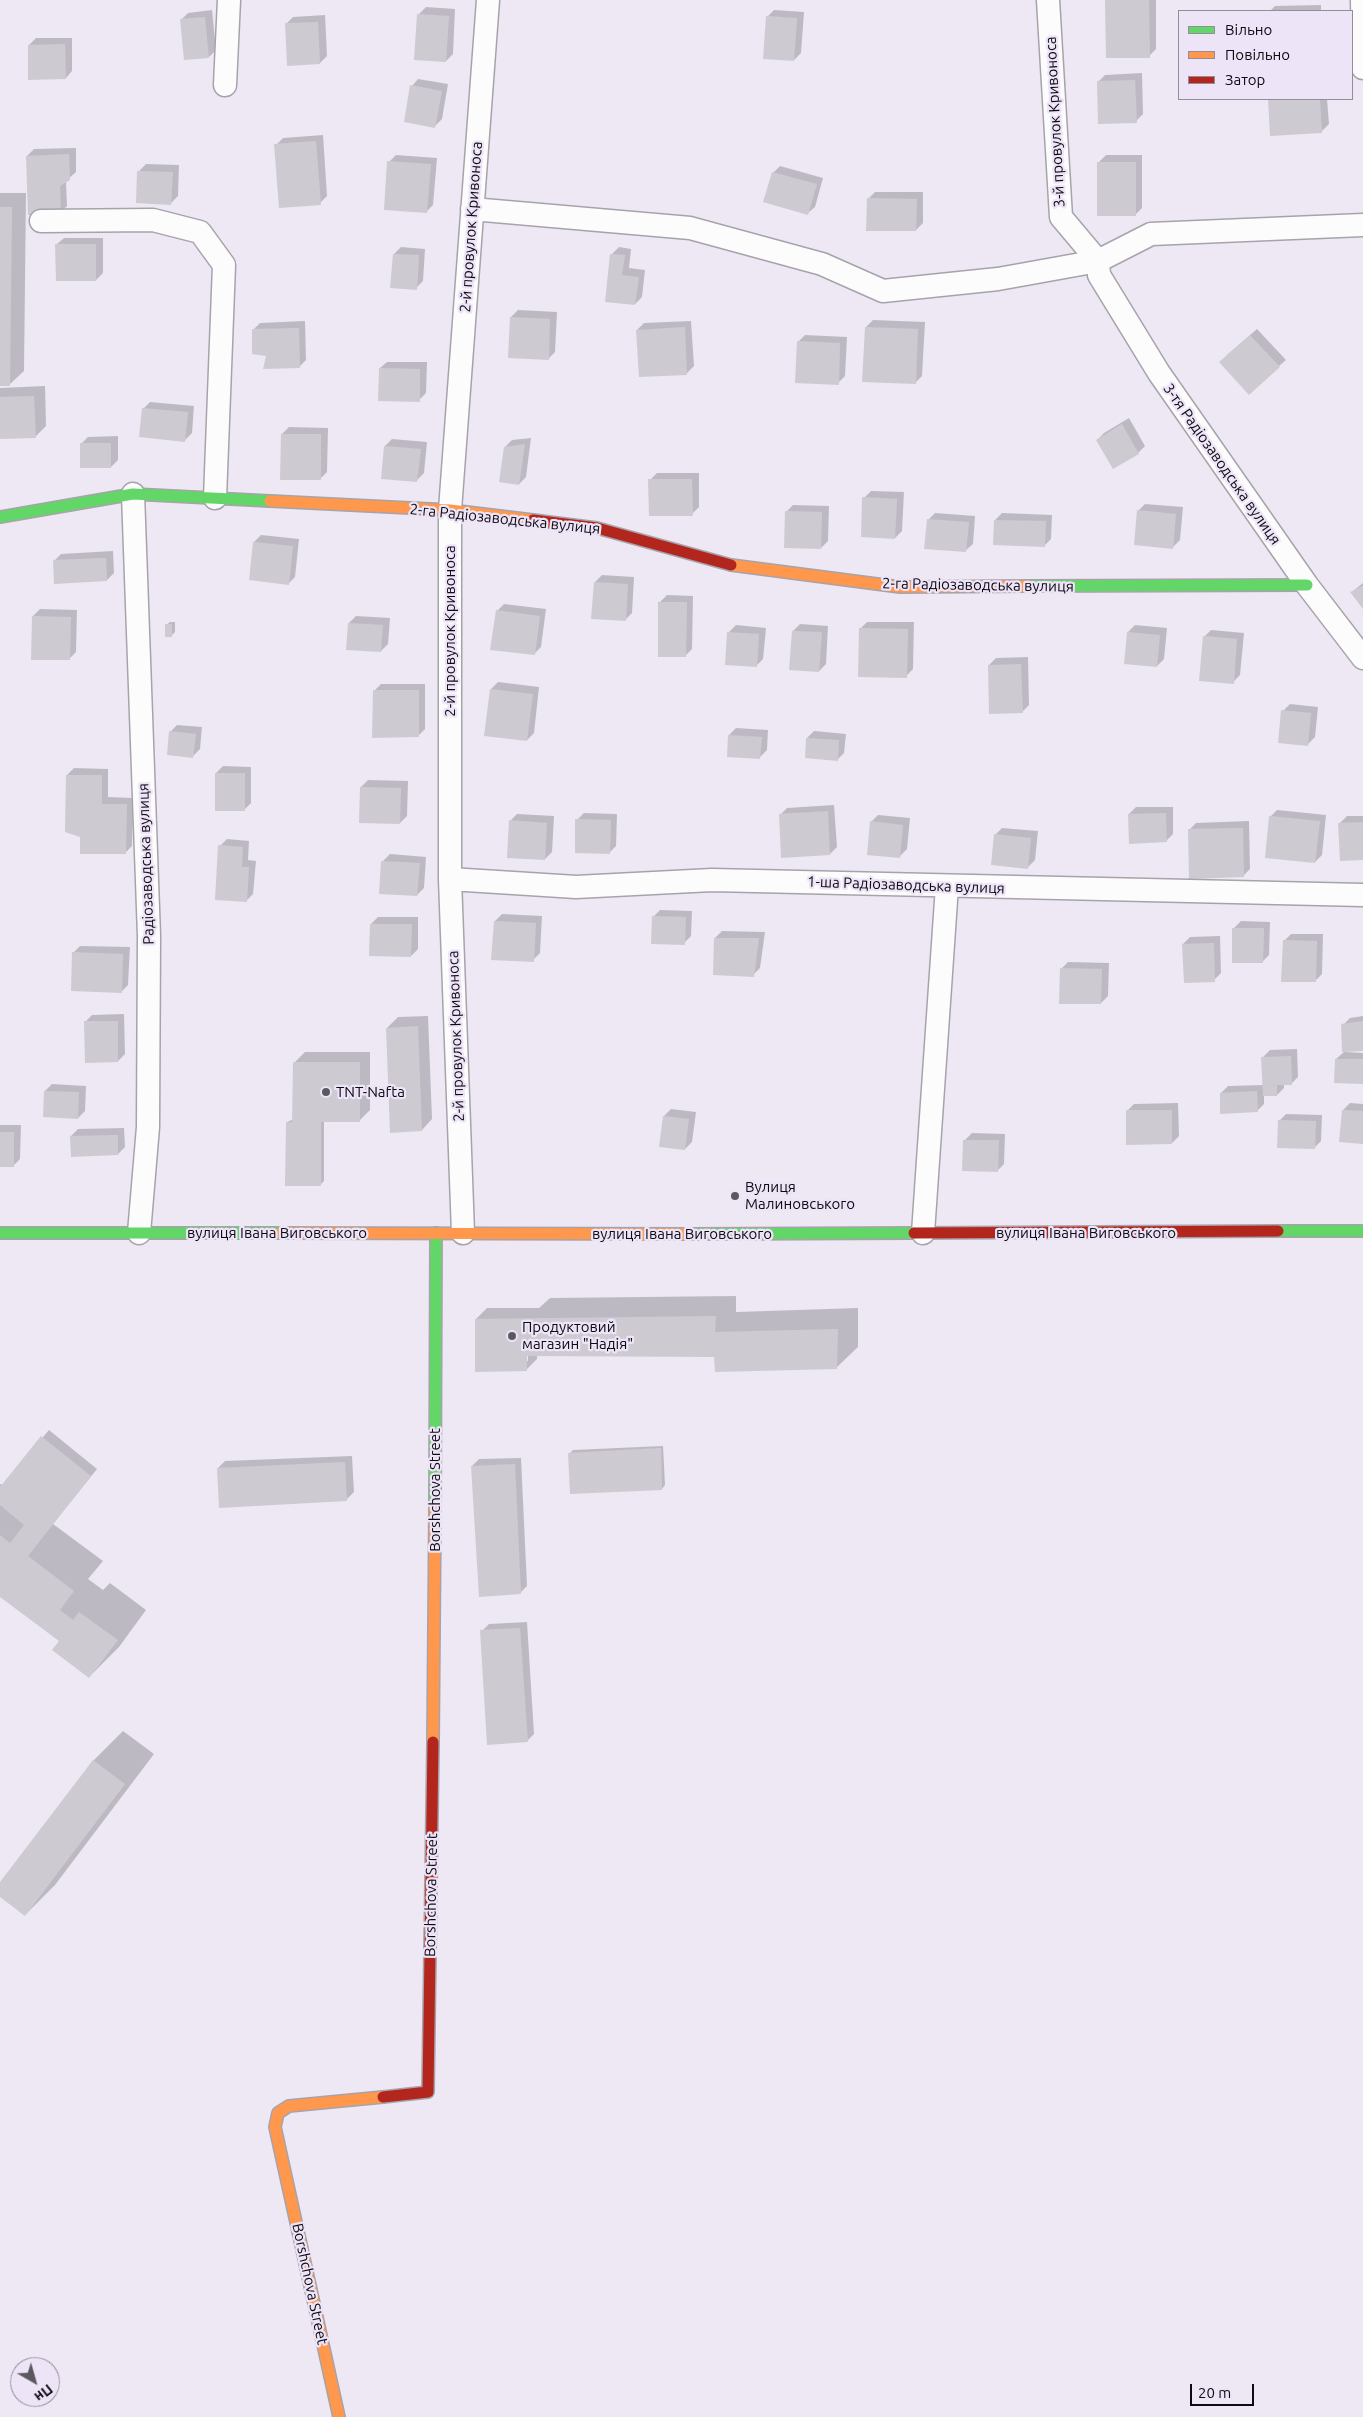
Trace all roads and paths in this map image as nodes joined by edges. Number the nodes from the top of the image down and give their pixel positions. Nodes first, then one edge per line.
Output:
1 (229, 0) edge
2 (488, 0) edge
3 (1048, 0) edge
4 (1362, 0) edge
5 (1363, 68) edge
6 (225, 85) dead end
7 (472, 208) junction
8 (41, 221) dead end
9 (1363, 225) edge
10 (1098, 261) junction
11 (133, 494) junction
12 (214, 498) junction
13 (450, 510) junction
14 (0, 517) edge
15 (1306, 585) junction
16 (1363, 658) edge
17 (450, 878) junction
18 (947, 886) junction
19 (1363, 895) edge
20 (1363, 1231) edge
21 (0, 1233) edge
22 (138, 1233) junction
23 (436, 1233) junction
24 (463, 1233) junction
25 (923, 1234) junction
26 (339, 2417) edge

1 - 6 street
2 - 7 street, 2-й провулок Кривоноса
3 - 10 street, 3-й провулок Кривоноса
4 - 5 street
7 - 10 street
7 - 13 street, 2-й провулок Кривоноса
8 - 12 street
9 - 10 street
10 - 15 street, 3-тя Радіозаводська вулиця
11 - 12 street, 2-га Радіозаводська вулиця
11 - 14 street, 2-га Радіозаводська вулиця
11 - 22 street, Радіозаводська вулиця
12 - 13 street, 2-га Радіозаводська вулиця
13 - 15 street, 2-га Радіозаводська вулиця
13 - 17 street, 2-й провулок Кривоноса
15 - 16 street, 3-тя Радіозаводська вулиця
17 - 18 street, 1-ша Радіозаводська вулиця
17 - 24 street, 2-й провулок Кривоноса
18 - 19 street, 1-ша Радіозаводська вулиця
18 - 25 street
20 - 25 street, вулиця Івана Виговського
21 - 22 street, вулиця Івана Виговського
22 - 23 street, вулиця Івана Виговського
23 - 24 street, вулиця Івана Виговського
23 - 26 street, Borshchova Street
24 - 25 street, вулиця Івана Виговського

